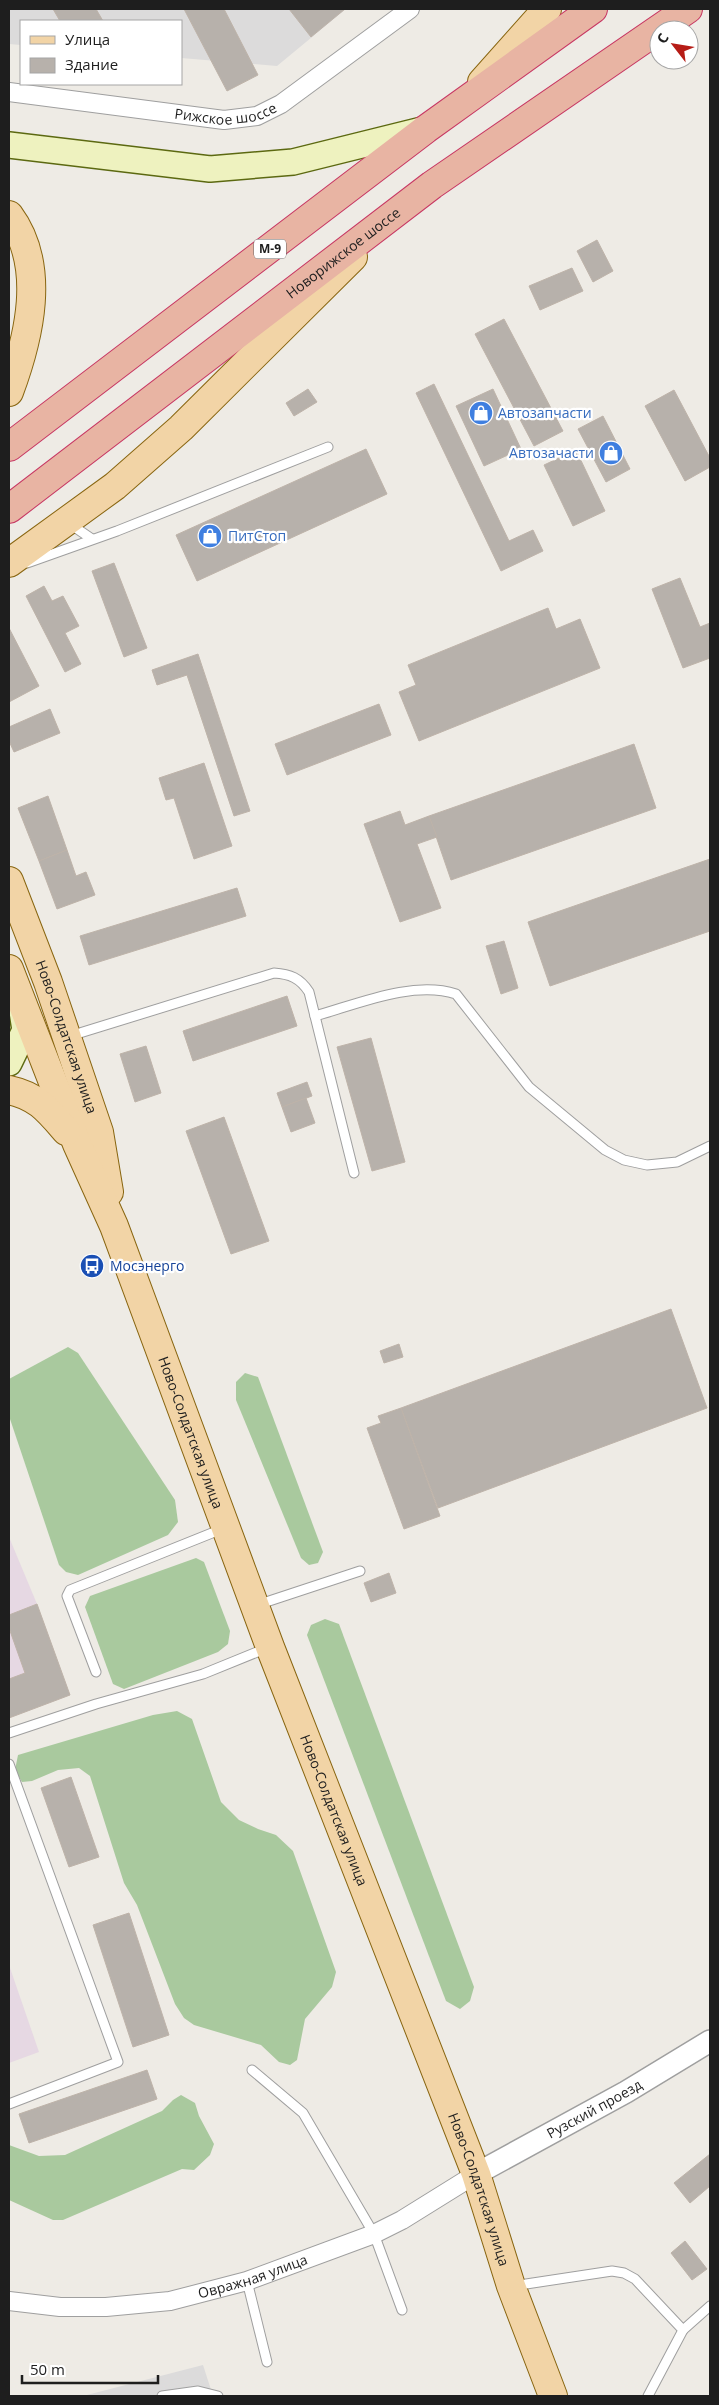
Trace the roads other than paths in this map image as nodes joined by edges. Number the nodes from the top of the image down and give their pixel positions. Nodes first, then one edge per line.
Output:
1 (410, 9) edge
2 (547, 9) edge
3 (593, 9) edge
4 (688, 9) edge
5 (9, 92) edge
6 (462, 104) junction
7 (426, 130) junction
8 (9, 146) edge
9 (432, 185) junction
10 (9, 215) edge
11 (9, 392) edge
12 (9, 447) edge
13 (328, 447) dead end
14 (9, 509) edge
15 (66, 522) junction
16 (92, 539) junction
17 (9, 563) edge
18 (9, 570) edge
19 (9, 881) edge
20 (9, 969) edge
21 (20, 998) junction
22 (315, 1016) junction
23 (67, 1037) junction
24 (9, 1062) edge
25 (9, 1090) edge
26 (77, 1144) junction
27 (710, 1146) edge
28 (354, 1173) dead end
29 (114, 1226) junction
30 (226, 1528) junction
31 (360, 1571) dead end
32 (255, 1606) junction
33 (270, 1647) junction
34 (96, 1672) dead end
35 (9, 1733) edge
36 (9, 1764) edge
37 (710, 2041) edge
38 (252, 2070) dead end
39 (9, 2104) edge
40 (476, 2174) junction
41 (374, 2234) junction
42 (246, 2281) junction
43 (511, 2286) junction
44 (9, 2301) edge
45 (710, 2306) edge
46 (402, 2310) dead end
47 (683, 2330) junction
48 (267, 2362) dead end
49 (162, 2396) edge
50 (218, 2396) edge
51 (553, 2396) edge
52 (648, 2396) edge

1 - 5 street, Рижское шоссе
2 - 6 main road
3 - 6 highway, М-9
4 - 9 highway, Новорижское шоссе
6 - 7 highway, М-9
7 - 8 main road, М-9
7 - 12 highway, М-9
9 - 14 highway, Новорижское шоссе
9 - 15 main road
10 - 11 main road
13 - 16 lane
15 - 16 lane
15 - 17 main road
16 - 18 lane
19 - 23 main road, Ново-Солдатская улица
20 - 21 main road, Ново-Солдатская улица
21 - 24 main road
21 - 26 main road, Ново-Солдатская улица
22 - 23 lane
22 - 27 lane
22 - 28 lane
23 - 29 main road, Ново-Солдатская улица
25 - 26 main road
26 - 29 main road, Ново-Солдатская улица
29 - 30 main road, Ново-Солдатская улица
30 - 32 main road, Ново-Солдатская улица
30 - 34 lane
31 - 32 lane
32 - 33 main road, Ново-Солдатская улица
33 - 35 lane
33 - 40 main road, Ново-Солдатская улица
36 - 39 lane
37 - 40 street, Рузский проезд
38 - 41 lane
40 - 41 street, Овражная улица
40 - 43 main road, Ново-Солдатская улица
41 - 42 street, Овражная улица
41 - 46 lane
42 - 44 street, Овражная улица
42 - 48 lane
43 - 47 lane
43 - 51 main road, Ново-Солдатская улица
45 - 47 lane
47 - 52 lane
49 - 50 lane

